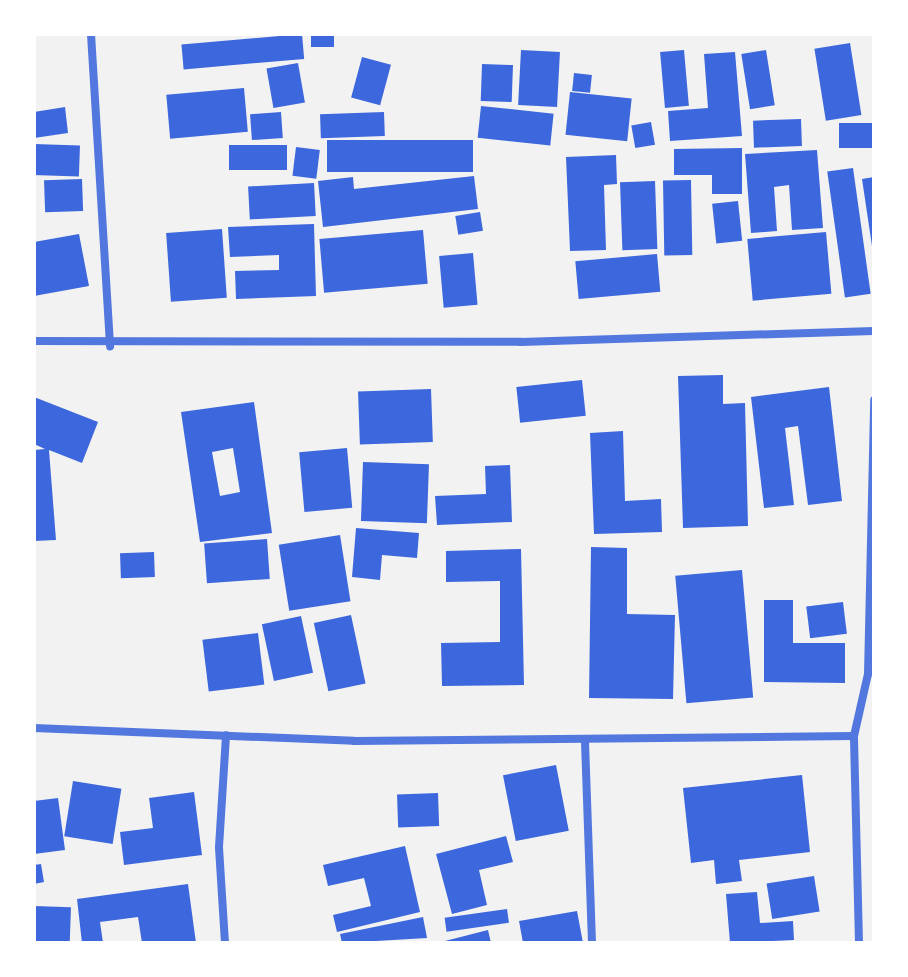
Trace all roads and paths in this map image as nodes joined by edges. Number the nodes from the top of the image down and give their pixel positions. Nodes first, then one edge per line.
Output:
1 (91, 34) edge
2 (874, 331) edge
3 (34, 341) edge
4 (110, 346) junction
5 (874, 400) edge
6 (34, 728) edge
7 (226, 735) junction
8 (854, 736) junction
9 (585, 742) junction
10 (225, 943) edge
11 (592, 943) edge
12 (859, 943) edge

1 - 4 street
2 - 4 street
3 - 4 street
5 - 8 street
6 - 7 street
7 - 9 street
7 - 10 street
8 - 9 street
8 - 12 street
9 - 11 street

